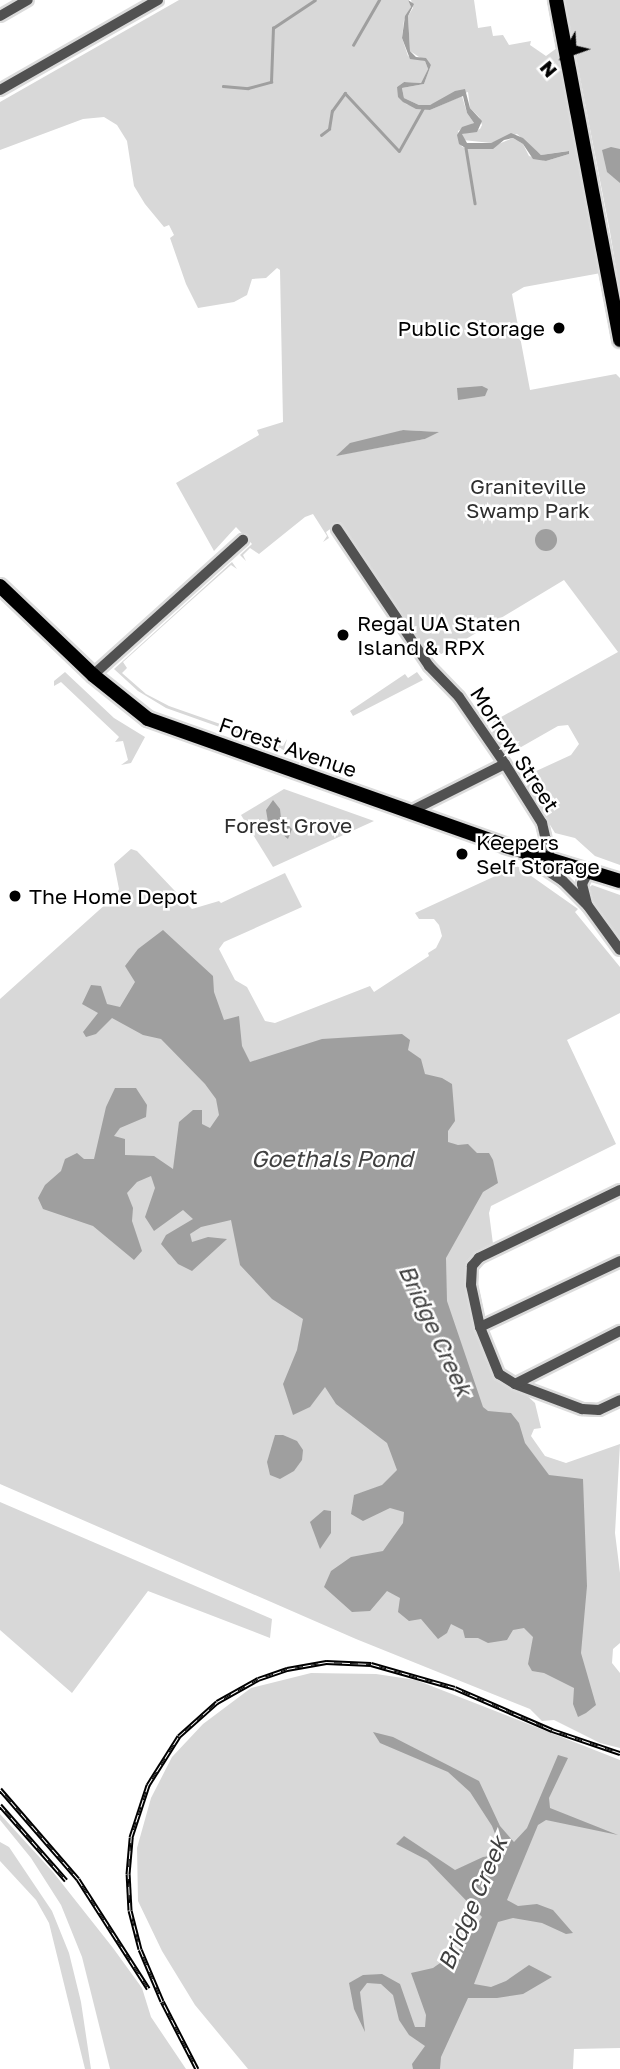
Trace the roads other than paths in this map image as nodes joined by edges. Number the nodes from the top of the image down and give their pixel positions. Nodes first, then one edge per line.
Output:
1 (28, 0) edge
2 (158, 0) edge
3 (556, 0) edge
4 (0, 16) edge
5 (0, 90) edge
6 (620, 340) edge
7 (337, 529) dead end
8 (243, 540) dead end
9 (0, 586) edge
10 (93, 675) junction
11 (505, 764) junction
12 (409, 812) junction
13 (506, 846) junction
14 (550, 859) junction
15 (589, 870) junction
16 (620, 881) edge
17 (588, 906) junction
18 (620, 950) edge
19 (620, 1190) edge
20 (620, 1261) edge
21 (480, 1327) junction
22 (620, 1331) edge
23 (515, 1384) junction
24 (620, 1400) edge

1 - 4 street
2 - 5 street
3 - 6 main road
7 - 11 street, Morrow Street
8 - 10 street
9 - 10 main road, Forest Avenue
10 - 12 main road, Forest Avenue
11 - 12 street
11 - 14 street, Morrow Street
12 - 13 main road, Forest Avenue
13 - 14 main road
13 - 17 street, Forest Avenue
14 - 15 main road
15 - 16 main road
15 - 17 street
17 - 18 street, Forest Avenue
19 - 21 street
20 - 21 street
21 - 23 street
22 - 23 street
23 - 24 street

